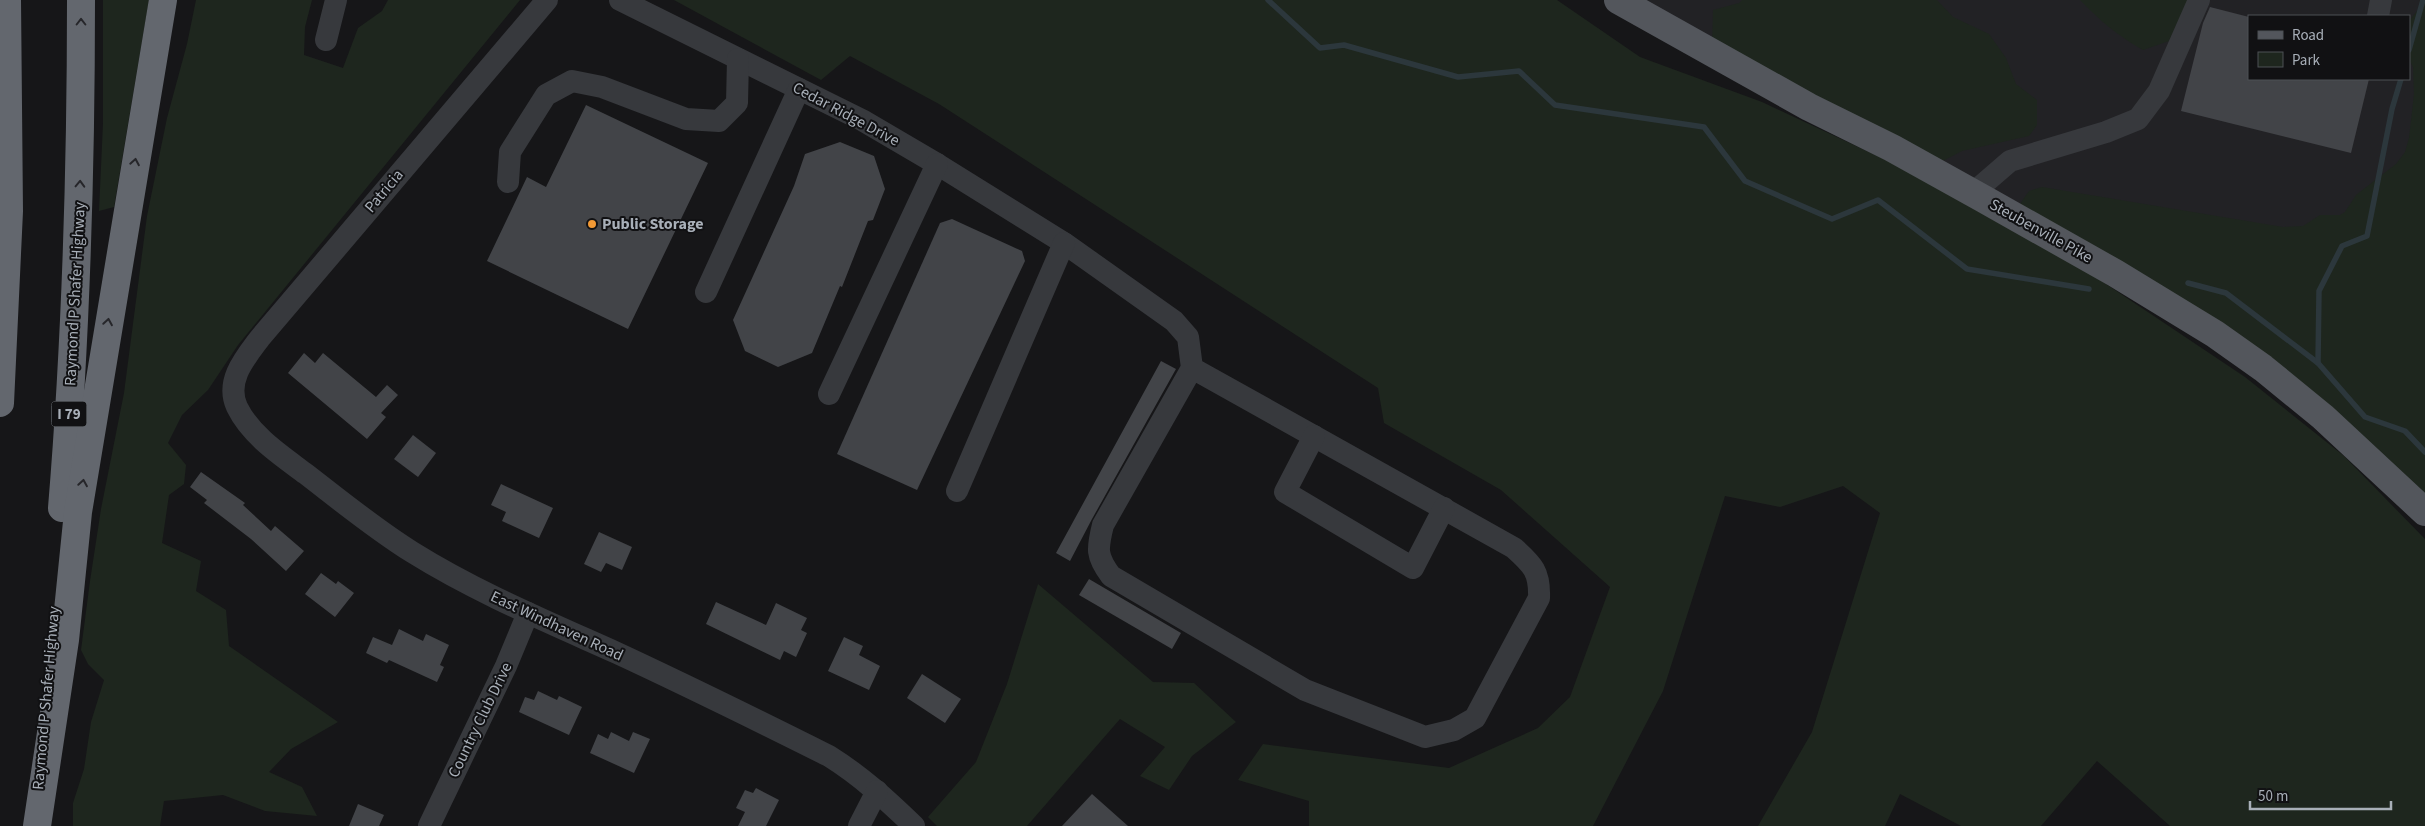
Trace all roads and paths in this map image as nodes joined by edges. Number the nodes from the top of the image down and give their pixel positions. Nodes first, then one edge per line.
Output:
1 (7, 0) edge
2 (81, 0) edge
3 (163, 0) edge
4 (336, 0) edge
5 (547, 0) edge
6 (620, 0) edge
7 (2199, 0) edge
8 (2381, 0) edge
9 (1620, 1) edge
10 (2378, 15) edge
11 (326, 40) dead end
12 (738, 59) junction
13 (799, 89) junction
14 (937, 164) junction
15 (508, 182) dead end
16 (1973, 193) junction
17 (1064, 243) junction
18 (706, 292) dead end
19 (1192, 368) junction
20 (233, 388) joint
21 (829, 394) dead end
22 (0, 403) edge
23 (1314, 436) junction
24 (957, 491) dead end
25 (1444, 508) junction
26 (2425, 512) edge
27 (528, 613) junction
28 (876, 791) junction
29 (36, 826) edge
30 (429, 826) edge
31 (859, 826) edge
32 (914, 826) edge

1 - 22 highway
29 -> 2 highway, Raymond P Shafer Highway / I 79
29 -> 3 highway
4 - 11 street
5 - 20 street, Patricia
6 - 12 street, Cedar Ridge Drive
7 - 16 street
8 - 10 street
9 - 16 main road, Steubenville Pike
12 - 13 street, Cedar Ridge Drive
12 - 15 street
13 - 14 street, Cedar Ridge Drive
13 - 18 street
14 - 17 street, Cedar Ridge Drive
14 - 21 street
16 - 26 main road, Steubenville Pike
17 - 19 street, Cedar Ridge Drive
17 - 24 street
19 - 23 street
19 - 25 street
20 - 27 street, East Windhaven Road
23 - 25 street
23 - 25 street
27 - 28 street, East Windhaven Road
27 - 30 street, Country Club Drive
28 - 31 street
28 - 32 street, East Windhaven Road

